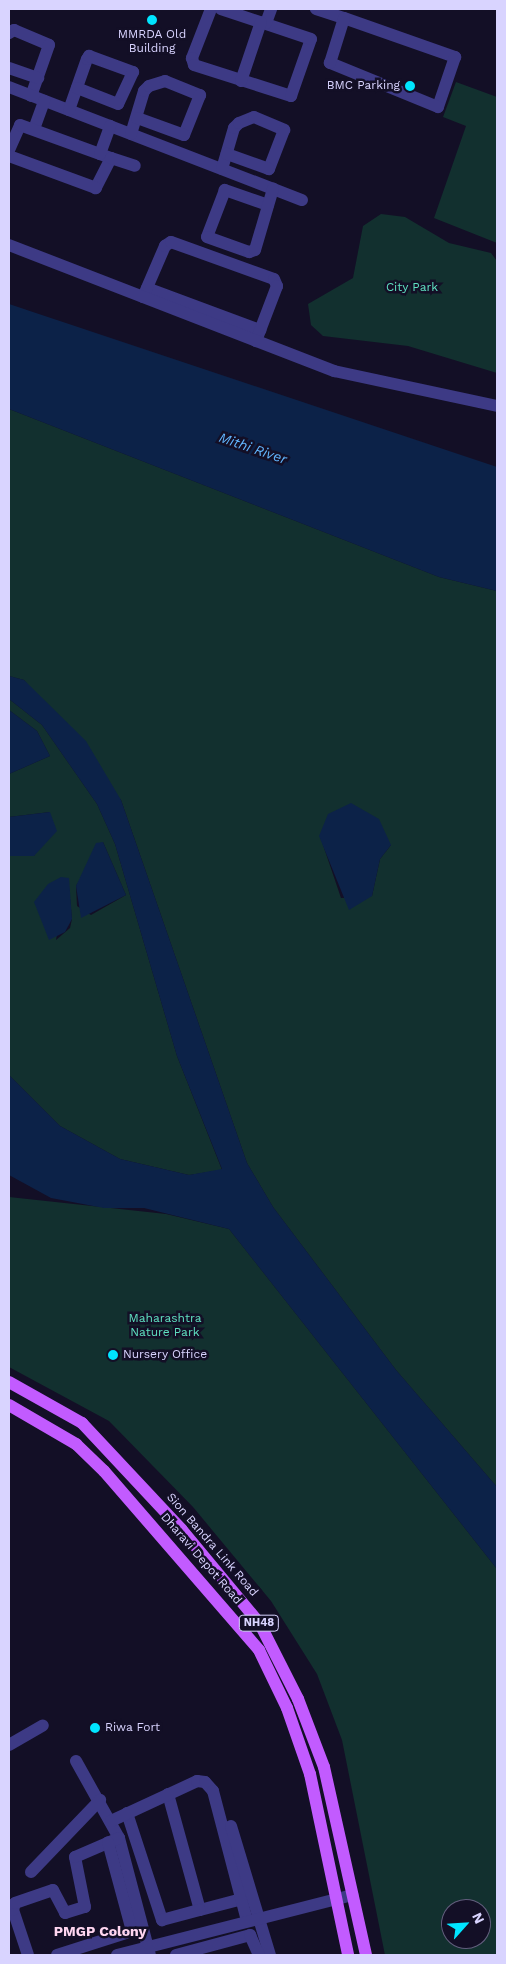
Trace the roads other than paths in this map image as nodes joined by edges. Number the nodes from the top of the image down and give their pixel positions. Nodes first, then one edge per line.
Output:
1 (211, 9) edge
2 (221, 9) edge
3 (271, 9) edge
4 (316, 9) edge
5 (260, 18) edge
6 (344, 18) junction
7 (9, 33) edge
8 (9, 68) edge
9 (38, 78) junction
10 (241, 80) junction
11 (9, 87) edge
12 (77, 88) junction
13 (31, 96) junction
14 (44, 101) junction
15 (69, 110) junction
16 (137, 118) junction
17 (110, 126) junction
18 (34, 129) junction
19 (131, 134) junction
20 (9, 150) edge
21 (227, 154) junction
22 (9, 156) edge
23 (106, 156) junction
24 (135, 166) dead end
25 (222, 169) junction
26 (273, 188) junction
27 (302, 200) dead end
28 (268, 205) junction
29 (9, 245) edge
30 (145, 292) junction
31 (258, 335) junction
32 (497, 406) edge
33 (9, 1382) edge
34 (9, 1405) edge
35 (43, 1725) dead end
36 (9, 1745) edge
37 (76, 1761) dead end
38 (220, 1793) dead end
39 (168, 1794) junction
40 (100, 1800) junction
41 (128, 1813) junction
42 (111, 1821) junction
43 (113, 1840) junction
44 (31, 1872) dead end
45 (352, 1895) junction
46 (242, 1899) junction
47 (335, 1899) junction
48 (200, 1910) junction
49 (253, 1920) junction
50 (14, 1933) edge
51 (166, 1941) junction
52 (149, 1950) edge
53 (28, 1955) edge
54 (57, 1955) edge
55 (118, 1955) edge
56 (170, 1955) edge
57 (176, 1955) edge
58 (259, 1955) edge
59 (270, 1955) edge
60 (348, 1955) edge
61 (366, 1955) edge

1 - 10 street
2 - 5 street
3 - 5 street
4 - 6 street
5 - 10 street
5 - 10 street
6 - 6 street
7 - 9 street
8 - 9 street
9 - 13 street
11 - 13 street
12 - 12 street
12 - 15 street
13 - 14 street
14 - 15 street
14 - 18 street
15 - 17 street
16 - 16 street
16 - 19 street
17 - 19 street
17 - 23 street
18 - 20 street
18 - 23 street
19 - 25 street
21 - 21 street
21 - 25 street
22 - 23 street
23 - 24 street
25 - 26 street
26 - 27 street
26 - 28 street
28 - 28 street
29 - 30 street
30 - 31 street
30 - 31 street
31 - 32 street
33 - 45 main road, Sion Bandra Link Road / NH48
34 - 47 main road, Dharavi Depot Road
35 - 36 street
37 - 40 street
38 - 49 street
39 - 41 street
39 - 46 street
39 - 48 street
40 - 42 street
40 - 44 street
41 - 42 street
41 - 48 street
42 - 43 street
43 - 50 street
43 - 52 street
43 - 54 street
45 - 47 street
45 - 61 main road, Sion Bandra Link Road / NH48
46 - 48 street
46 - 49 street
47 - 49 street
47 - 60 main road, Dharavi Depot Road
49 - 51 street
49 - 59 street
50 - 53 street
51 - 52 street
51 - 56 street
52 - 55 street
57 - 58 street

